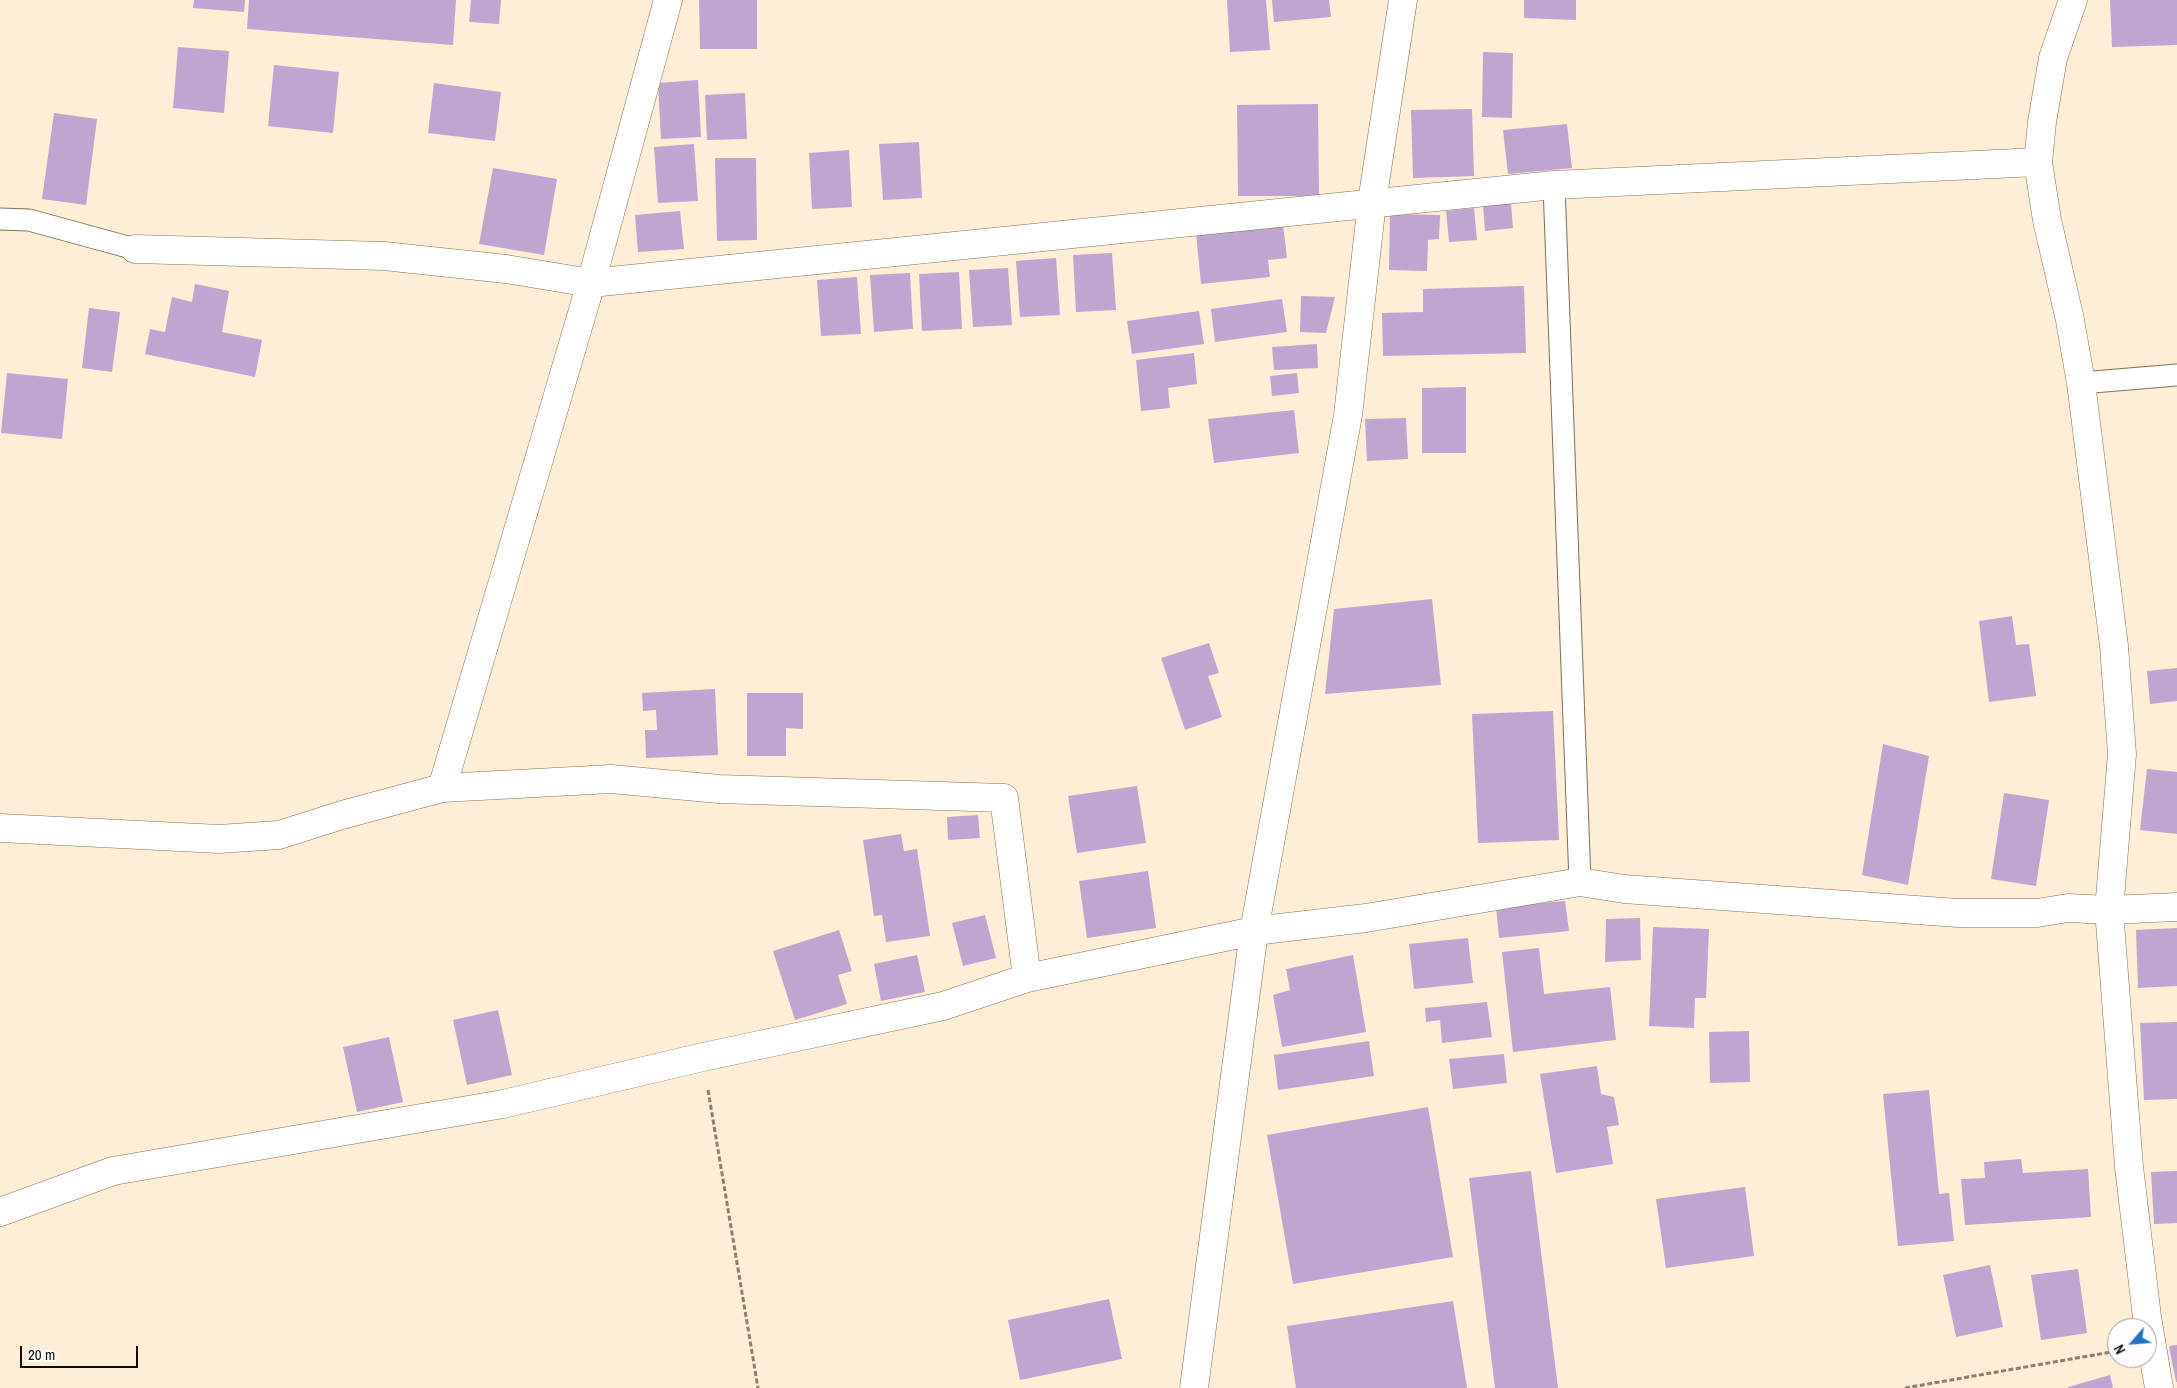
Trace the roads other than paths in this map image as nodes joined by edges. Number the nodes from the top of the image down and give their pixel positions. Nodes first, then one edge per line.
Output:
1 (668, 0) edge
2 (1403, 0) edge
3 (2073, 0) edge
4 (2038, 162) junction
5 (1554, 185) junction
6 (1372, 202) junction
7 (0, 219) edge
8 (135, 249) joint
9 (591, 282) junction
10 (2177, 375) edge
11 (2081, 383) junction
12 (442, 788) junction
13 (0, 828) edge
14 (1580, 882) junction
15 (2177, 907) edge
16 (2109, 910) junction
17 (1254, 931) junction
18 (1027, 978) junction
19 (0, 1212) edge
20 (1194, 1388) edge
21 (2159, 1388) edge

1 - 9 street
2 - 6 street
3 - 4 street
4 - 5 street
4 - 11 street
5 - 6 street
5 - 14 lane
6 - 9 street
6 - 17 street
7 - 8 lane
8 - 9 street
9 - 12 street
10 - 11 lane
11 - 16 street
12 - 13 street
12 - 18 street
14 - 16 street
14 - 17 street
15 - 16 street
16 - 21 street
17 - 18 street
17 - 20 street
18 - 19 street

